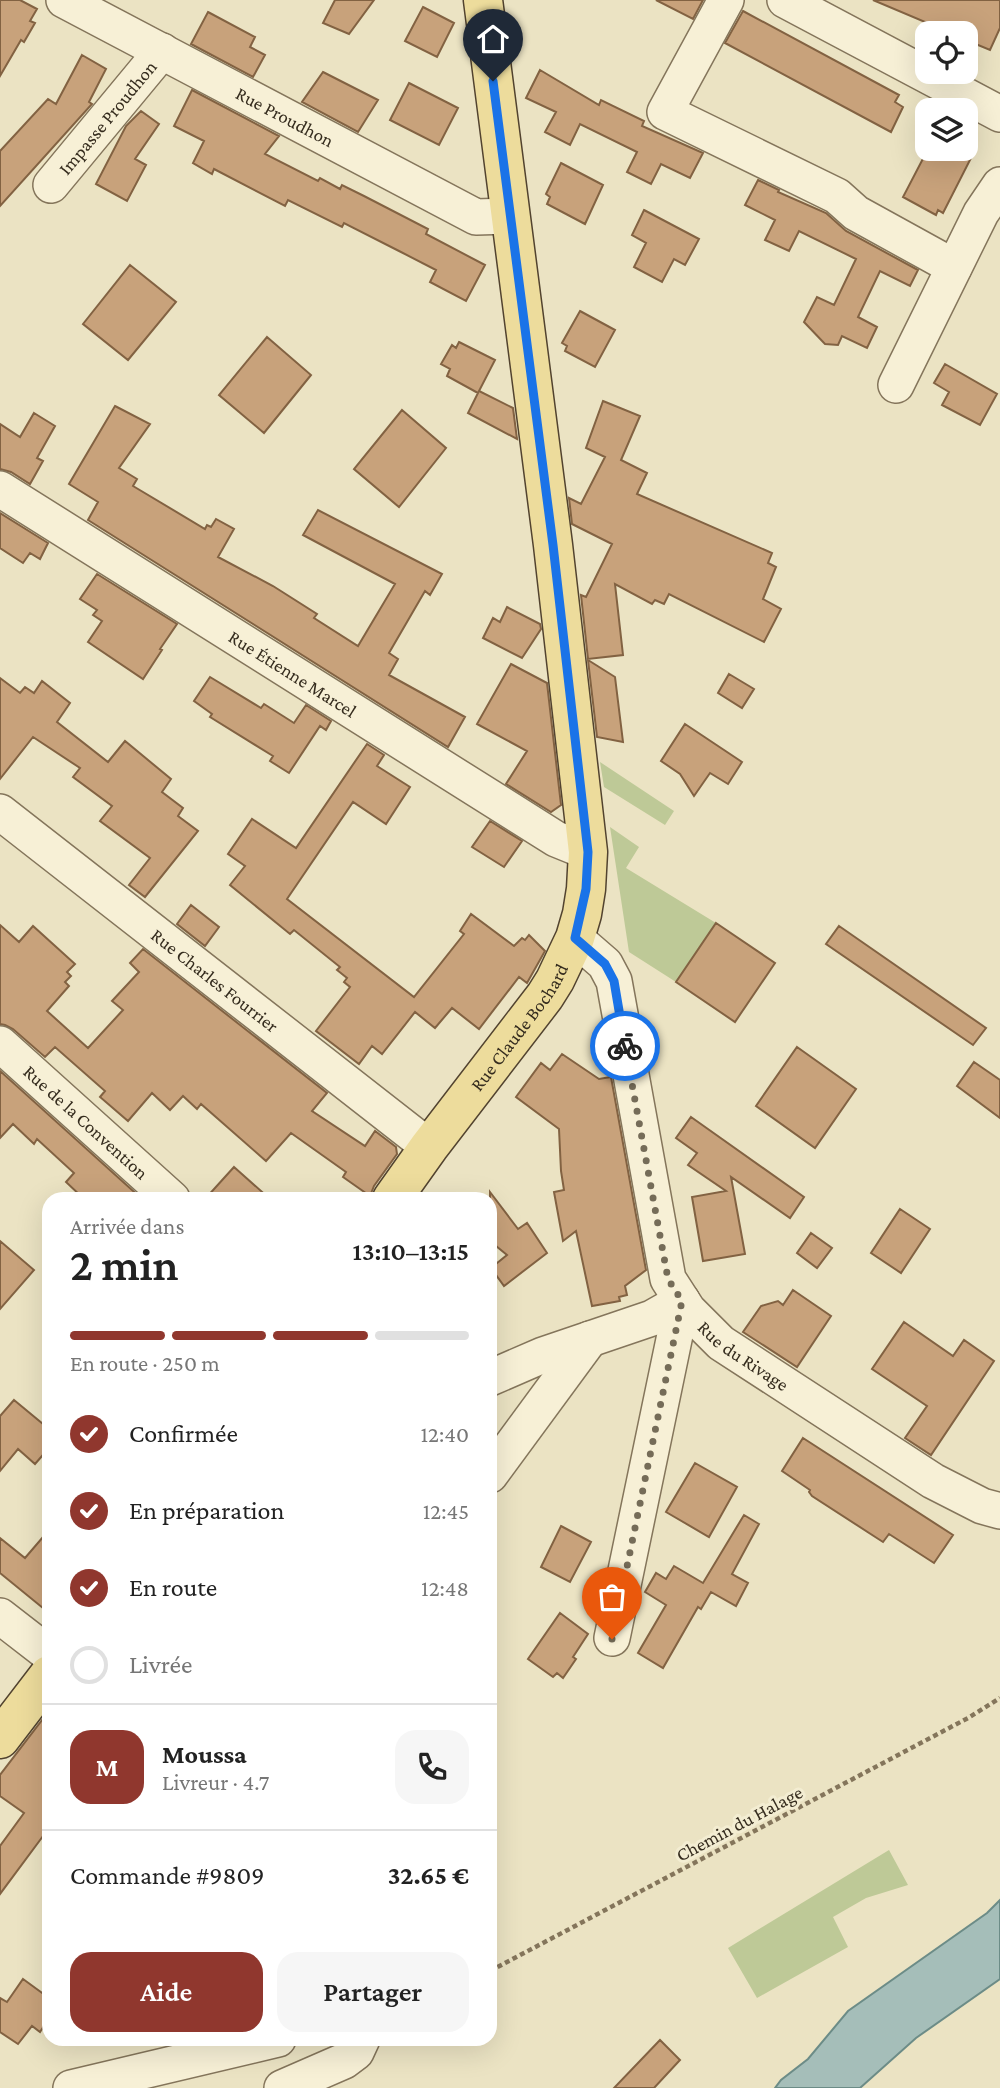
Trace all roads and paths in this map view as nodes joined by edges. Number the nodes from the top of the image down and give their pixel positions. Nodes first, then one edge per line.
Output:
1 (64, 0) edge
2 (483, 0) edge
3 (726, 0) edge
4 (785, 0) edge
5 (162, 51) junction
6 (1000, 114) edge
7 (51, 185) dead end
8 (1000, 185) edge
9 (510, 216) junction
10 (954, 267) junction
11 (896, 385) dead end
12 (0, 489) edge
13 (0, 812) edge
14 (588, 852) junction
15 (575, 938) junction
16 (0, 1044) edge
17 (429, 1147) junction
18 (164, 1192) edge
19 (397, 1192) edge
20 (682, 1301) junction
21 (590, 1339) junction
22 (497, 1375) edge
23 (497, 1465) edge
24 (1000, 1511) edge
25 (0, 1616) edge
26 (612, 1639) dead end
27 (42, 1649) edge
28 (42, 1684) edge
29 (1000, 1698) edge
30 (0, 1739) edge
31 (497, 1967) edge
32 (248, 2046) edge
33 (359, 2046) edge
34 (71, 2088) edge
35 (282, 2088) edge

1 - 5 street, Rue Proudhon
2 - 9 main road, Rue Claude Bochard
3 - 10 street
4 - 6 street
5 - 7 street, Impasse Proudhon
5 - 9 street, Rue Proudhon
8 - 10 street
9 - 14 main road, Rue Claude Bochard
10 - 11 street
12 - 14 street, Rue Étienne Marcel
13 - 17 street, Rue Charles Fourrier
14 - 15 main road, Rue Claude Bochard
15 - 17 main road, Rue Claude Bochard
15 - 20 street, Rue du Rivage
16 - 18 street, Rue de la Convention
17 - 19 main road, Rue Claude Bochard
20 - 21 street
20 - 24 street, Rue du Rivage
20 - 26 street
21 - 22 street
21 - 23 street
25 - 27 street
28 - 30 main road
29 - 31 path, Chemin du Halage
32 - 34 street
33 - 35 street

